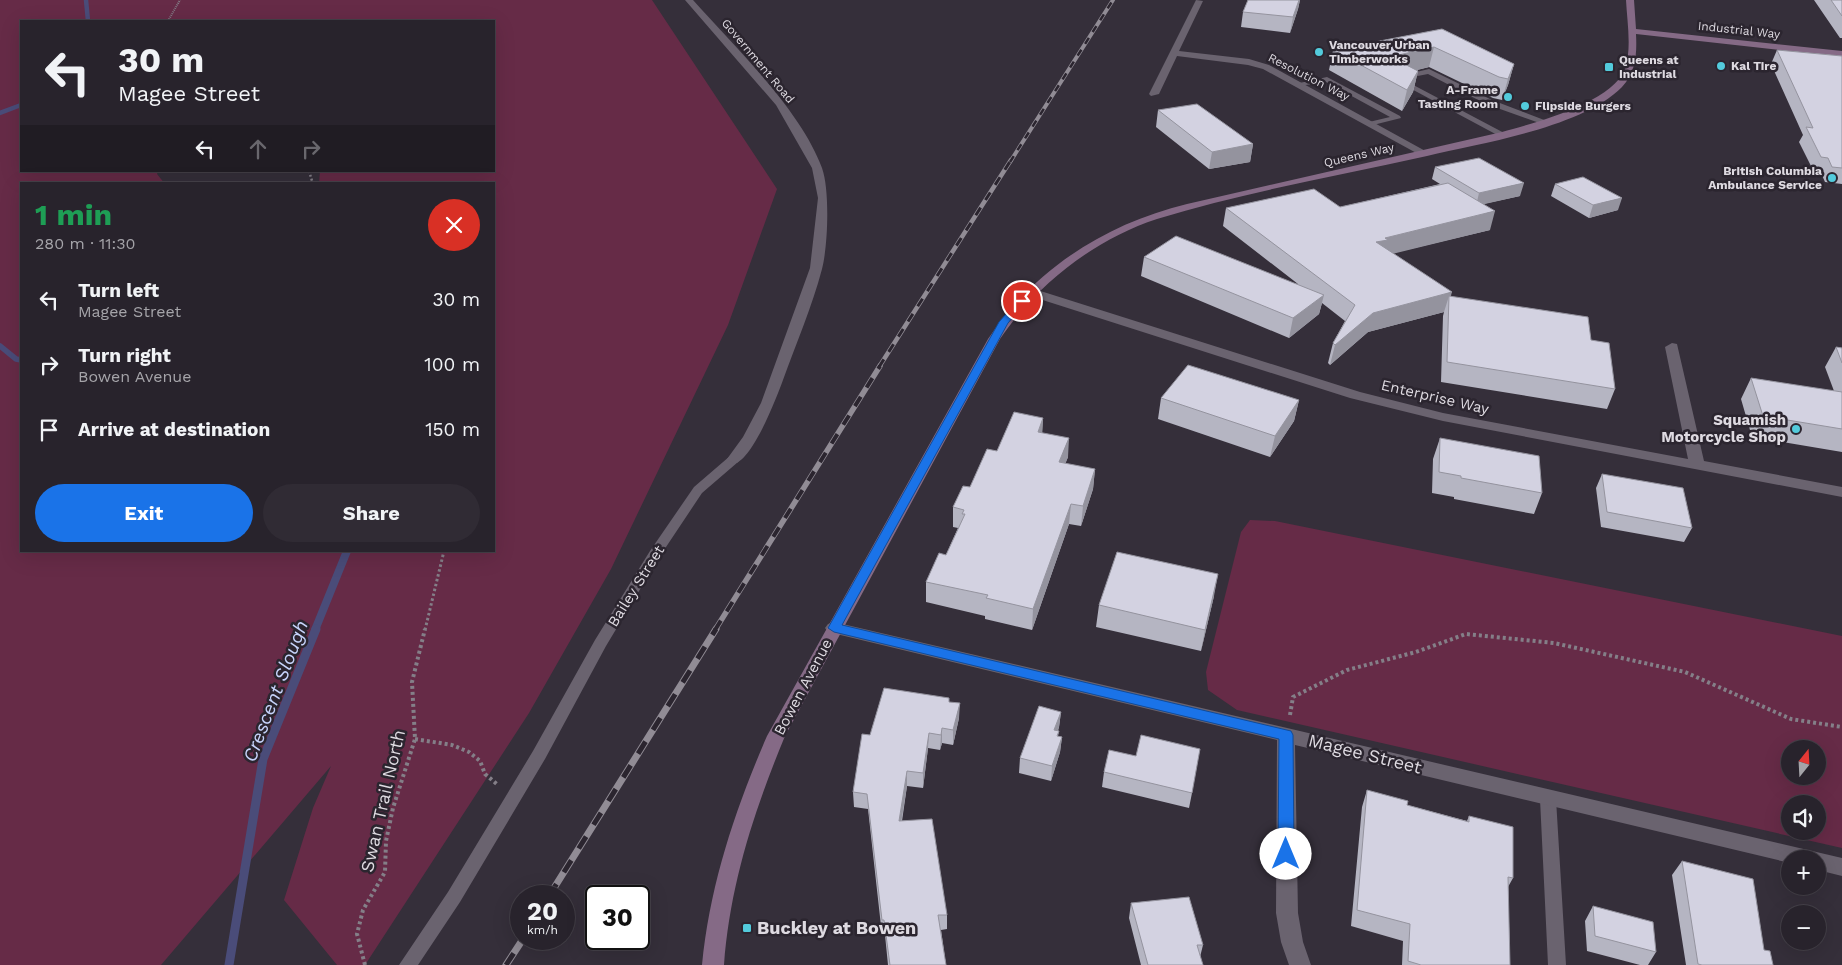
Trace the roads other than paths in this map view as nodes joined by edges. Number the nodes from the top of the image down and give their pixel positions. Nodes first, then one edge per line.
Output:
1 (689, 0) edge
2 (1630, 0) edge
3 (1199, 1) edge
4 (1633, 32) junction
5 (1174, 53) junction
6 (1842, 54) edge
7 (1299, 84) junction
8 (1154, 94) dead end
9 (1548, 123) junction
10 (1372, 124) junction
11 (1504, 134) junction
12 (1424, 152) junction
13 (823, 198) joint
14 (1031, 292) junction
15 (1672, 347) dead end
16 (734, 459) joint
17 (1697, 465) junction
18 (1842, 492) edge
19 (834, 628) junction
20 (1286, 735) junction
21 (1548, 799) junction
22 (1781, 853) edge
23 (1826, 863) edge
24 (1842, 867) edge
25 (710, 964) edge
26 (408, 965) edge
27 (1300, 965) edge
28 (1557, 965) edge

1 - 13 street, Government Road
2 - 4 street, Queens Way
3 - 5 street
4 - 6 street, Industrial Way
4 - 9 street, Queens Way
5 - 7 street, Resolution Way
5 - 8 street
7 - 10 street, Resolution Way
7 - 10 lane
9 - 11 street, Queens Way
9 - 11 lane
10 - 12 street, Resolution Way
11 - 12 street, Queens Way
12 - 14 street, Queens Way
13 - 16 street, Bailey Street
14 - 17 street, Enterprise Way
14 - 19 street, Bowen Avenue
15 - 17 street
16 - 26 lane, Bailey Street
17 - 18 street, Enterprise Way
19 - 20 street, Magee Street
19 - 25 street, Bowen Avenue
20 - 21 street, Magee Street
20 - 27 street
21 - 22 street, Magee Street
21 - 28 lane
23 - 24 street

